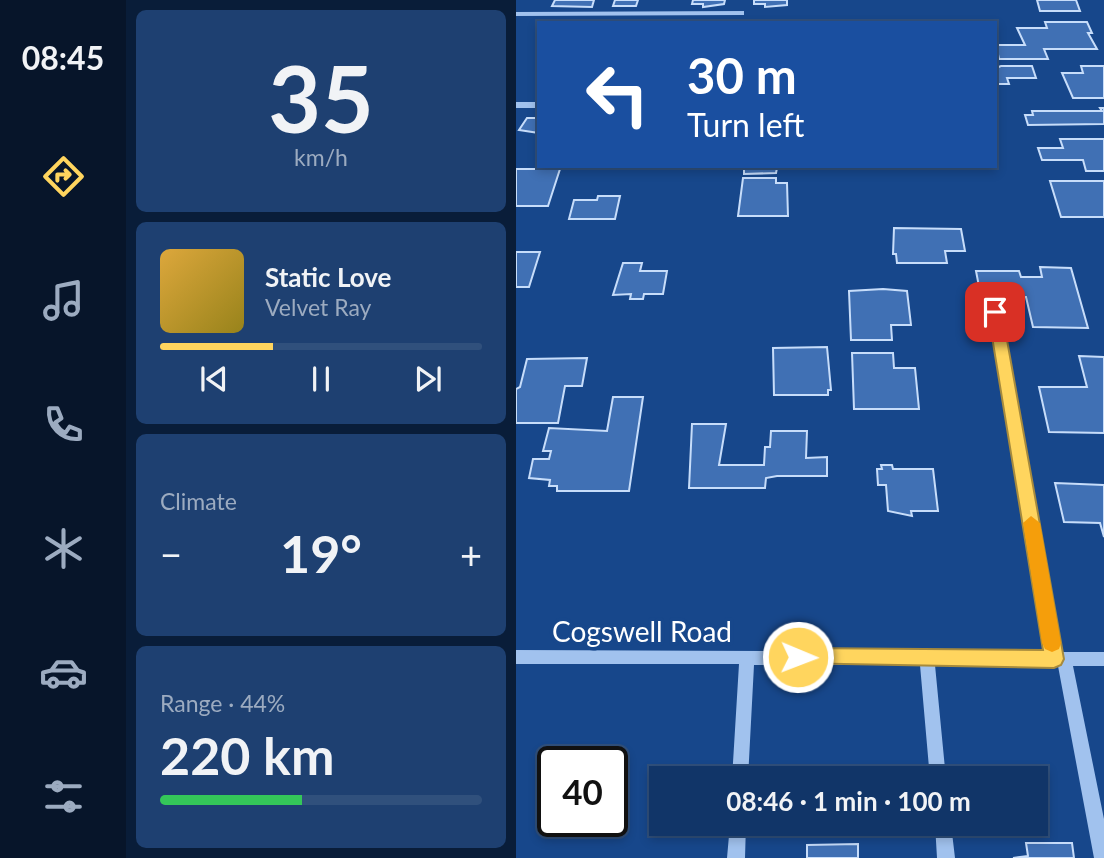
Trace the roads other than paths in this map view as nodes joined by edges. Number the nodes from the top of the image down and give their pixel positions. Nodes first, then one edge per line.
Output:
1 (741, 13) dead end
2 (516, 14) edge
3 (516, 105) edge
4 (537, 105) edge
5 (995, 312) dead end
6 (516, 657) edge
7 (747, 657) junction
8 (927, 658) junction
9 (1059, 659) junction
10 (1104, 659) edge
11 (741, 766) edge
12 (937, 766) edge
13 (737, 836) edge
14 (944, 836) edge
15 (736, 858) edge
16 (946, 858) edge
17 (1103, 858) edge

1 - 2 street
3 - 4 lane
5 - 9 lane
6 - 7 street, Cogswell Road
7 - 8 street, Cogswell Road
7 - 11 lane
8 - 9 street, Cogswell Road
8 - 12 lane
9 - 10 street, Cogswell Road
9 - 17 lane
13 - 15 lane
14 - 16 lane

